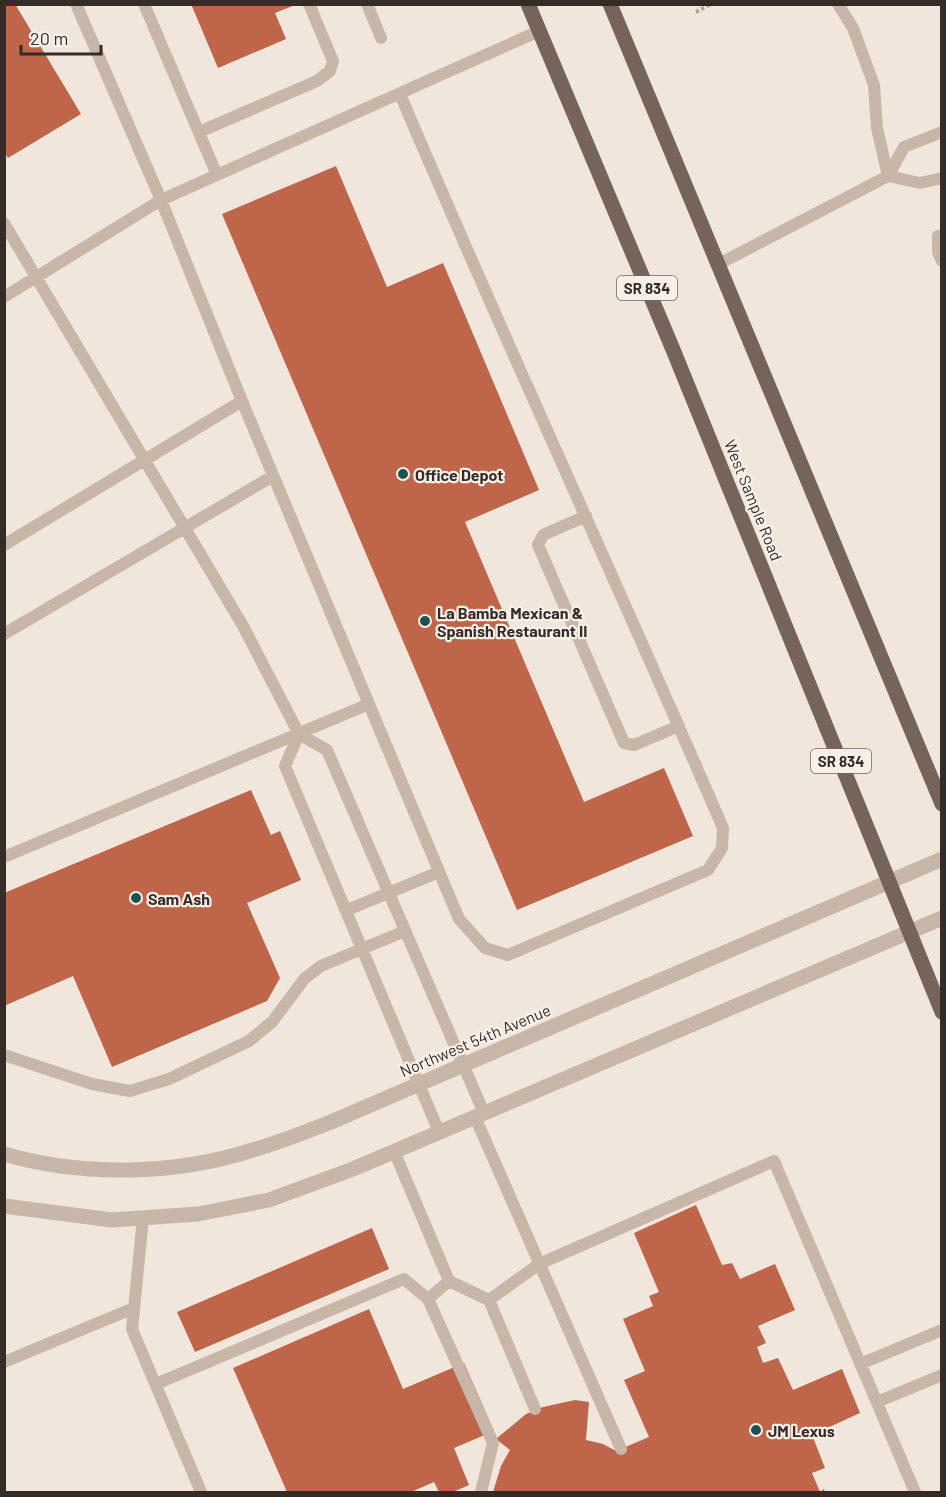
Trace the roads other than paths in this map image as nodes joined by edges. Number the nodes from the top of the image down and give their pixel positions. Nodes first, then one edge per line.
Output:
1 (76, 4) edge
2 (144, 4) edge
3 (309, 4) edge
4 (367, 4) edge
5 (528, 4) edge
6 (610, 4) edge
7 (838, 4) edge
8 (539, 31) junction
9 (381, 38) dead end
10 (400, 94) junction
11 (199, 132) junction
12 (942, 132) edge
13 (217, 175) junction
14 (888, 176) junction
15 (942, 178) edge
16 (161, 200) junction
17 (4, 223) edge
18 (942, 234) edge
19 (942, 261) edge
20 (717, 265) junction
21 (37, 277) junction
22 (4, 297) edge
23 (242, 401) junction
24 (145, 460) junction
25 (273, 476) junction
26 (586, 516) junction
27 (185, 528) junction
28 (4, 545) edge
29 (4, 634) edge
30 (369, 704) junction
31 (679, 726) junction
32 (299, 734) junction
33 (942, 804) edge
34 (4, 857) edge
35 (942, 859) edge
36 (440, 872) junction
37 (889, 882) junction
38 (388, 893) junction
39 (347, 910) junction
40 (942, 918) edge
41 (405, 931) junction
42 (909, 932) junction
43 (363, 948) junction
44 (942, 1012) edge
45 (4, 1055) edge
46 (463, 1064) junction
47 (418, 1083) junction
48 (479, 1115) junction
49 (439, 1132) junction
50 (394, 1151) junction
51 (4, 1154) edge
52 (4, 1206) edge
53 (143, 1218) junction
54 (539, 1263) junction
55 (449, 1281) junction
56 (428, 1299) junction
57 (489, 1300) junction
58 (134, 1308) junction
59 (942, 1330) edge
60 (4, 1362) edge
61 (860, 1364) junction
62 (942, 1375) edge
63 (156, 1384) junction
64 (877, 1402) junction
65 (535, 1409) dead end
66 (621, 1449) dead end
67 (201, 1492) edge
68 (481, 1492) edge
69 (915, 1492) edge

1 - 16 lane
2 - 11 lane
3 - 11 lane
4 - 9 lane
5 - 8 main road, West Sample Road / SR 834
6 - 20 main road
7 - 14 lane
8 - 10 lane
8 - 37 main road, West Sample Road / SR 834
10 - 13 lane
10 - 26 lane
11 - 13 lane
12 - 14 lane
13 - 16 lane
14 - 15 lane
14 - 20 lane
16 - 21 lane
16 - 23 lane
17 - 21 lane
18 - 19 lane
20 - 33 main road
21 - 22 lane
21 - 24 lane
23 - 24 lane
23 - 25 lane
24 - 27 lane
24 - 28 lane
25 - 27 lane
25 - 30 lane
26 - 31 lane
26 - 31 lane
27 - 29 lane
27 - 32 lane
30 - 32 lane
30 - 36 lane
31 - 36 lane
32 - 34 lane
32 - 38 lane
32 - 39 lane
35 - 37 street, Northwest 54th Avenue
36 - 38 lane
37 - 42 main road, West Sample Road / SR 834
37 - 46 street, Northwest 54th Avenue
38 - 39 lane
38 - 41 lane
39 - 43 lane
40 - 42 street
41 - 43 lane
41 - 46 lane
42 - 44 main road, West Sample Road / SR 834
42 - 48 street
43 - 45 lane
43 - 47 lane
46 - 47 street, Northwest 54th Avenue
46 - 48 lane
47 - 49 lane
47 - 51 street, Northwest 54th Avenue
48 - 49 street
48 - 54 lane
49 - 50 street
50 - 53 street
50 - 55 lane
52 - 53 street
53 - 58 lane
54 - 57 lane
54 - 61 lane
54 - 66 lane
55 - 56 lane
55 - 57 lane
56 - 63 lane
56 - 68 lane
57 - 65 lane
58 - 60 lane
58 - 63 lane
59 - 61 lane
61 - 64 lane
62 - 64 lane
63 - 67 lane
64 - 69 lane

